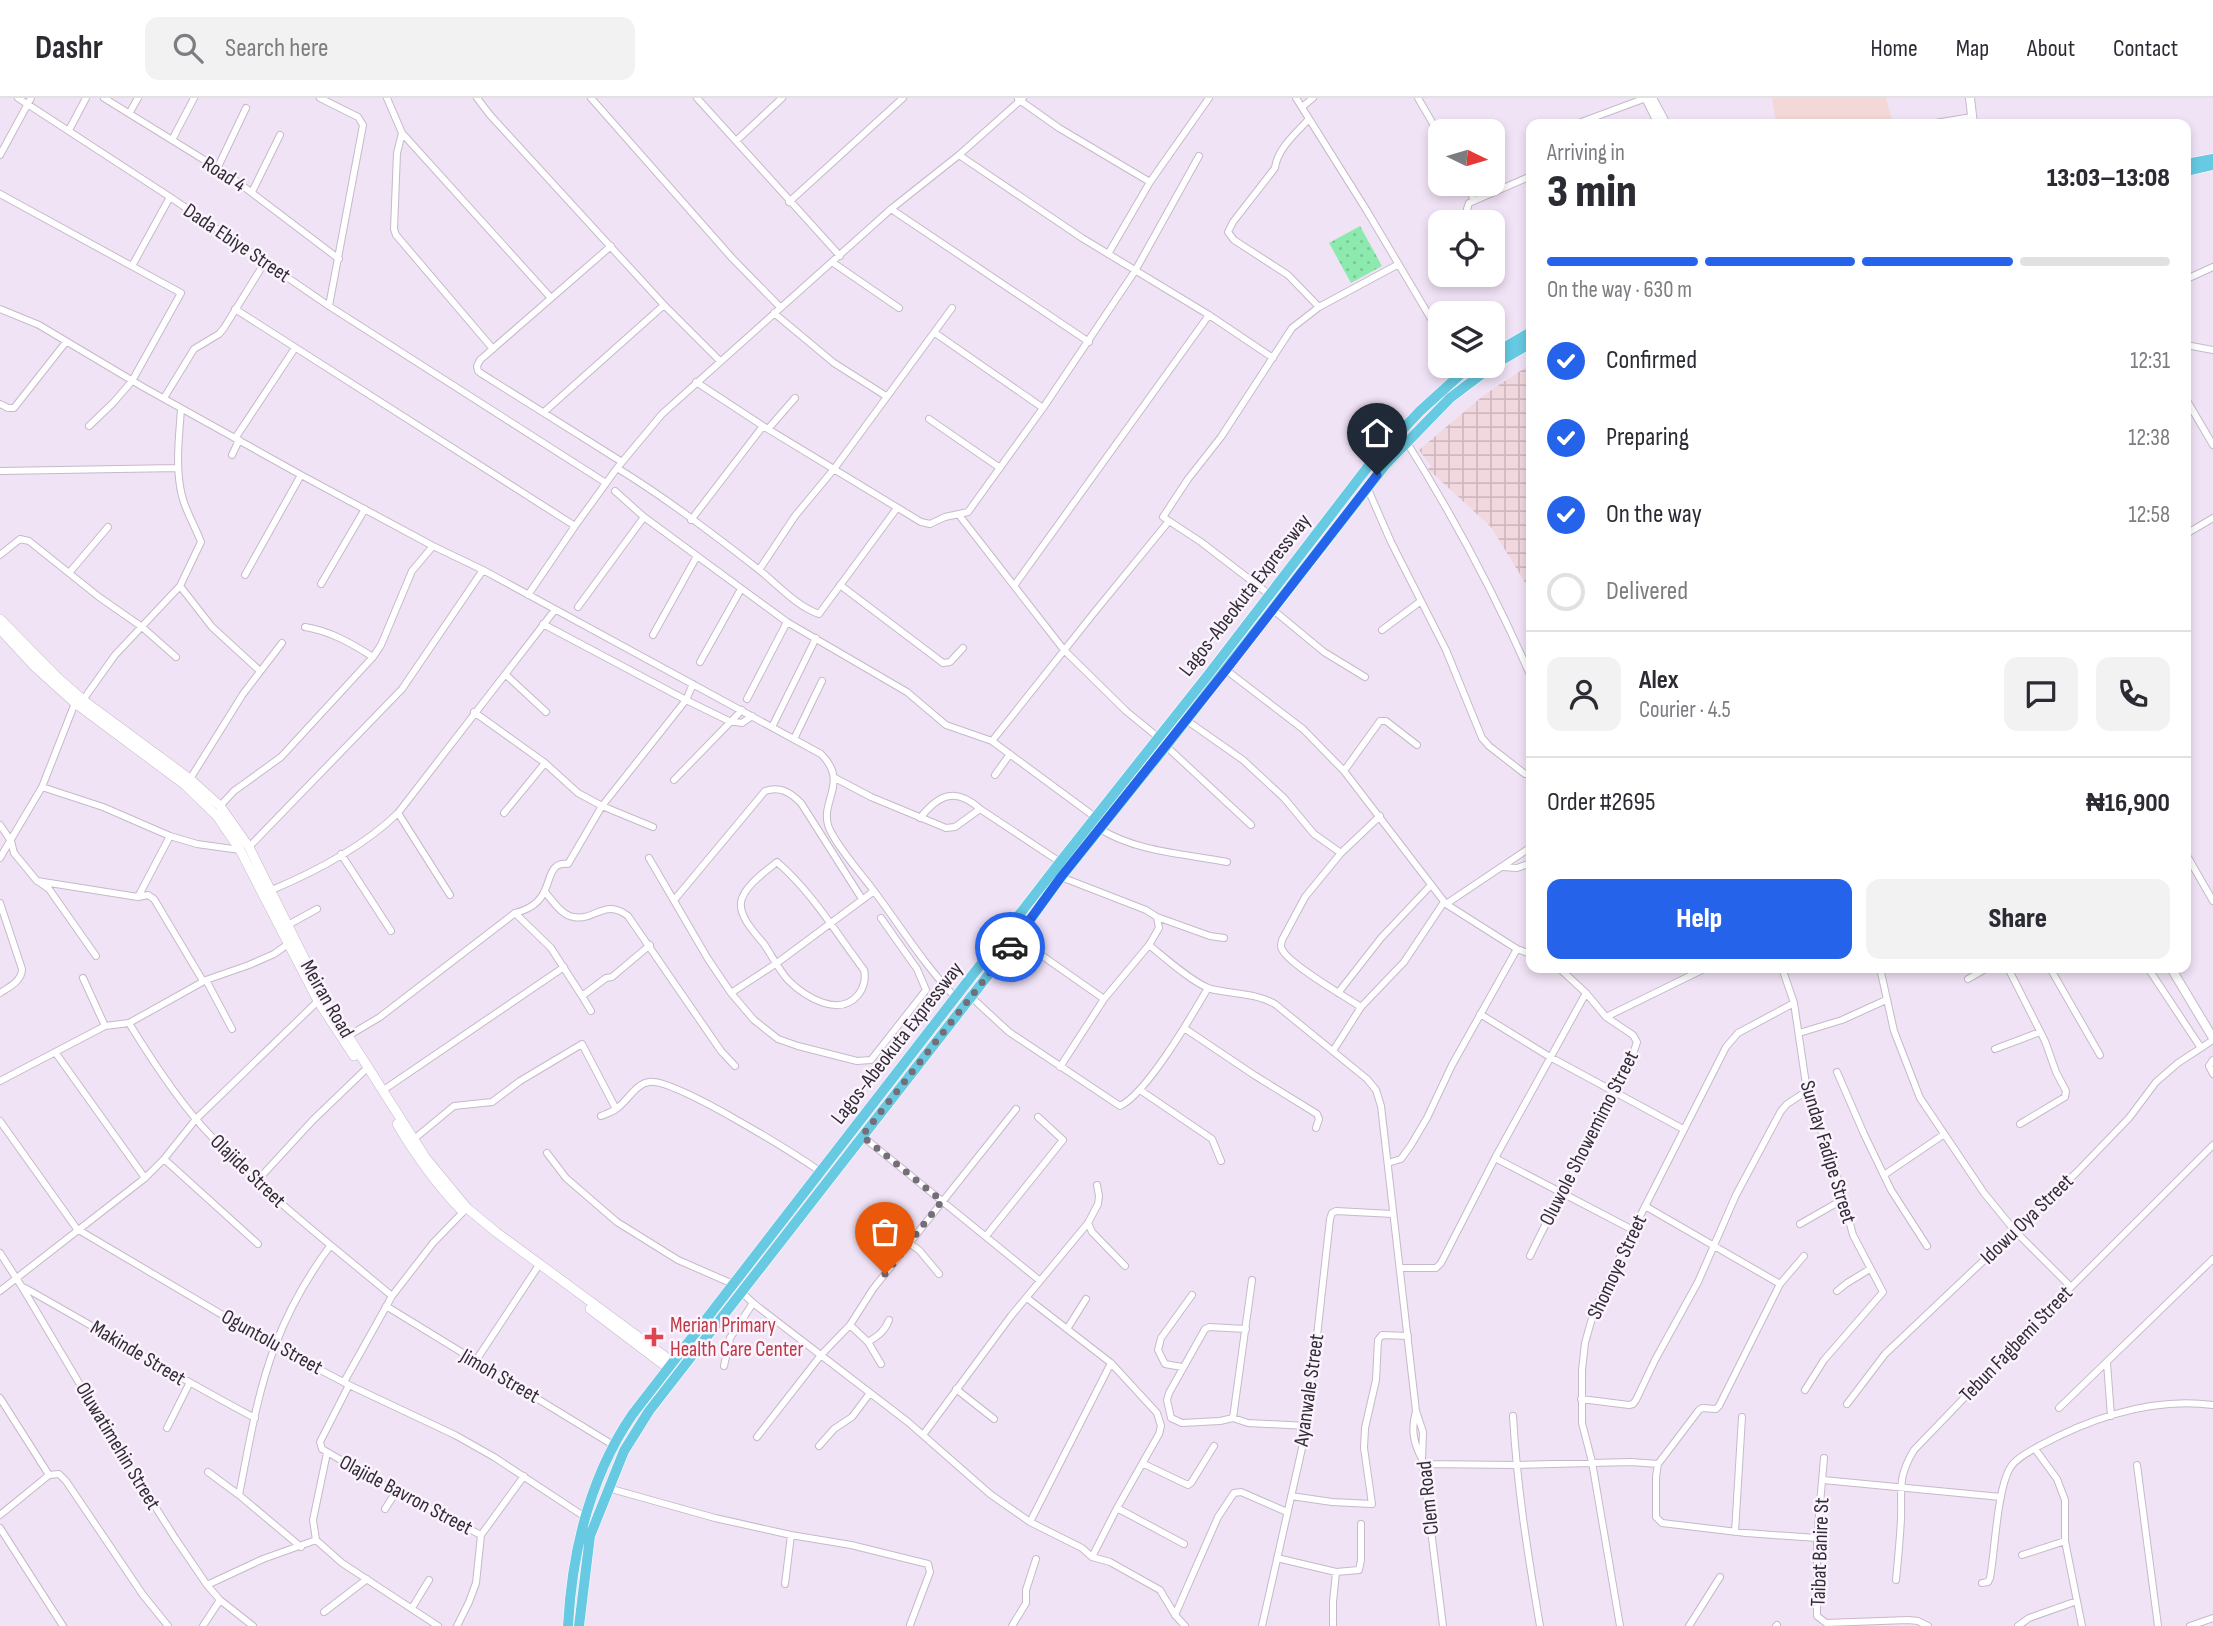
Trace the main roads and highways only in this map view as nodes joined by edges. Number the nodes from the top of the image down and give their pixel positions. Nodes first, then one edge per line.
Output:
1 (2213, 159) edge
2 (2191, 163) edge
3 (2213, 166) edge
4 (2191, 170) edge
5 (1526, 335) edge
6 (1526, 346) edge
7 (1505, 347) edge
8 (1451, 378) edge
9 (0, 619) edge
10 (0, 629) edge
11 (79, 701) junction
12 (1162, 742) junction
13 (244, 849) junction
14 (266, 892) junction
15 (444, 1187) junction
16 (465, 1210) junction
17 (671, 1366) junction
18 (568, 1626) edge
19 (579, 1626) edge

1 - 2 highway
3 - 4 highway
5 - 7 highway
6 - 12 highway, Lagos-Abeokuta Expressway
8 - 12 highway, Lagos-Abeokuta Expressway
9 - 11 main road, Meiran Road
10 - 11 main road, Meiran Road
11 - 13 main road, Meiran Road
11 - 13 main road, Meiran Road
12 - 17 highway, Lagos-Abeokuta Expressway
12 - 19 highway, Lagos-Abeokuta Expressway
13 - 14 main road, Meiran Road
14 - 15 main road, Meiran Road
14 - 15 main road, Meiran Road
15 - 16 main road, Meiran Road
16 - 17 main road, Meiran Road
16 - 17 main road, Meiran Road
17 - 18 highway, Lagos-Abeokuta Expressway

